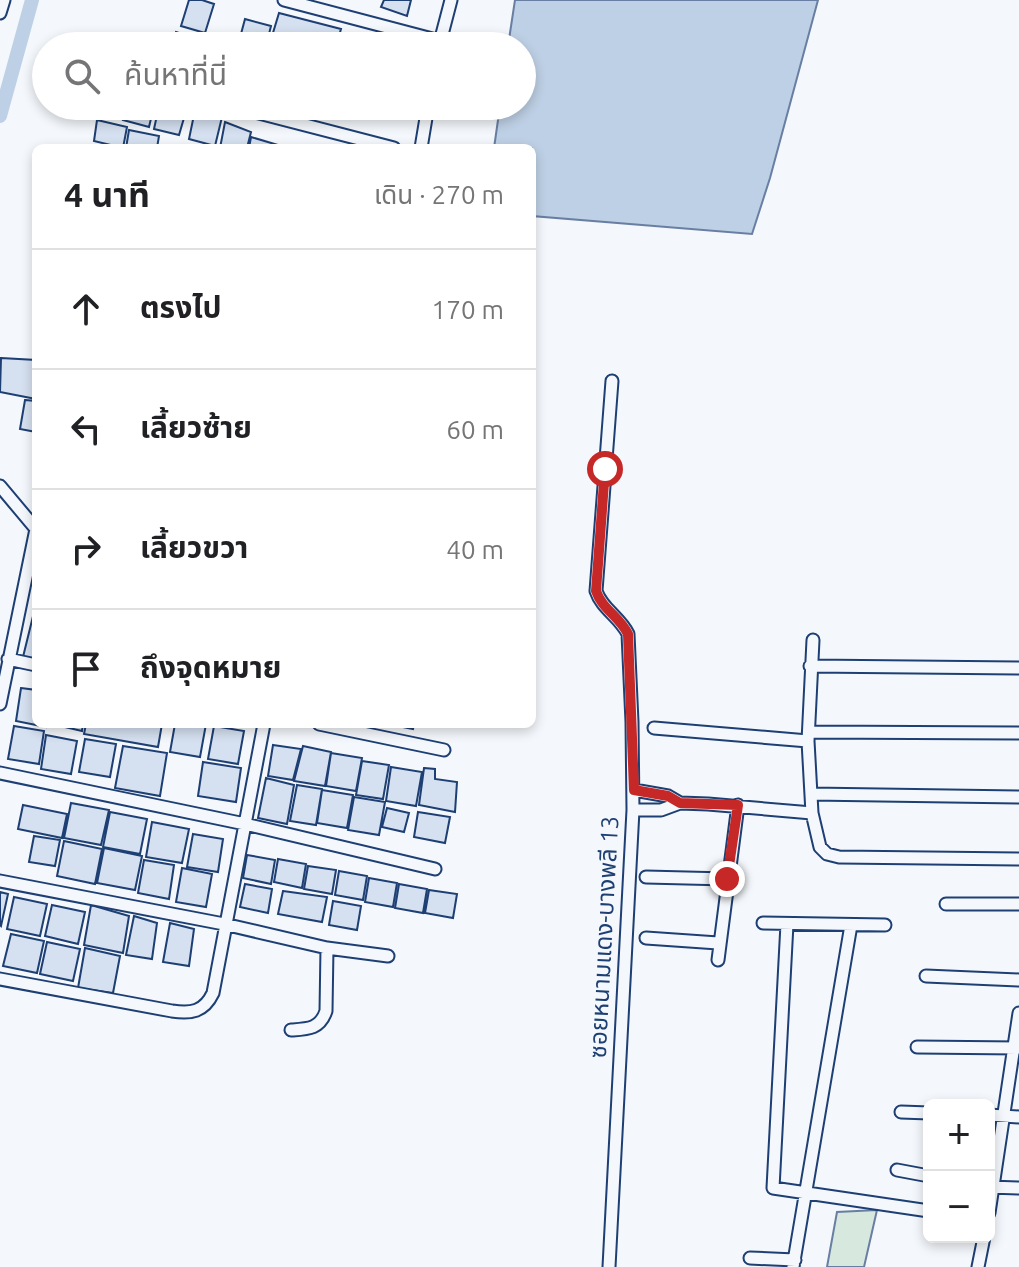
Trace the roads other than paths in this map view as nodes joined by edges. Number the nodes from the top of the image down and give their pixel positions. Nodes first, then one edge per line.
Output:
1 (4, 0) edge
2 (284, 0) edge
3 (451, 0) edge
4 (0, 13) edge
5 (397, 32) edge
6 (442, 32) edge
7 (286, 120) edge
8 (426, 120) edge
9 (379, 144) edge
10 (422, 144) edge
11 (612, 381) dead end
12 (0, 486) edge
13 (32, 524) edge
14 (32, 548) edge
15 (813, 640) dead end
16 (8, 659) junction
17 (32, 664) edge
18 (810, 666) junction
19 (1019, 668) edge
20 (0, 704) edge
21 (263, 728) edge
22 (338, 728) edge
23 (654, 728) dead end
24 (1019, 733) edge
25 (808, 737) junction
26 (444, 750) dead end
27 (0, 773) edge
28 (634, 790) junction
29 (811, 794) junction
30 (1019, 797) edge
31 (680, 803) junction
32 (738, 805) junction
33 (633, 810) junction
34 (812, 813) junction
35 (245, 824) junction
36 (1019, 859) edge
37 (435, 869) dead end
38 (646, 877) dead end
39 (727, 879) junction
40 (0, 881) edge
41 (946, 904) dead end
42 (1019, 904) edge
43 (763, 923) dead end
44 (224, 924) junction
45 (787, 924) junction
46 (851, 925) junction
47 (885, 925) dead end
48 (646, 938) dead end
49 (718, 943) junction
50 (327, 948) junction
51 (388, 956) dead end
52 (718, 960) dead end
53 (926, 976) dead end
54 (0, 979) edge
55 (1019, 980) edge
56 (1019, 1013) edge
57 (291, 1030) dead end
58 (917, 1047) dead end
59 (1017, 1048) edge
60 (901, 1112) dead end
61 (923, 1113) edge
62 (995, 1115) edge
63 (1005, 1116) junction
64 (1019, 1117) edge
65 (897, 1170) dead end
66 (995, 1171) edge
67 (923, 1175) edge
68 (995, 1187) edge
69 (1019, 1188) edge
70 (807, 1193) junction
71 (923, 1210) edge
72 (983, 1243) edge
73 (750, 1258) dead end
74 (794, 1263) edge
75 (609, 1267) edge
76 (978, 1267) edge

1 - 4 street
2 - 5 street
3 - 6 street
7 - 9 street
8 - 10 street
11 - 28 street, ซอยหนามแดง-บางพลี 13
12 - 13 street
14 - 16 street
15 - 18 street
16 - 17 street
16 - 20 street
18 - 19 street
18 - 25 street
21 - 35 street
22 - 26 street
23 - 25 street
24 - 25 street
25 - 29 street
27 - 35 street
28 - 31 street
28 - 33 street, ซอยหนามแดง-บางพลี 13
29 - 30 street
29 - 34 street
31 - 32 street
31 - 33 street
32 - 34 street
32 - 39 street
33 - 75 street, ซอยหนามแดง-บางพลี 13
34 - 36 street
35 - 37 street
35 - 44 street
38 - 39 street
39 - 49 street
40 - 44 street
41 - 42 street
43 - 45 street
44 - 50 street
44 - 54 street
45 - 46 street
45 - 70 street
46 - 47 street
46 - 70 street
48 - 49 street
49 - 52 street
50 - 51 street
50 - 57 street
53 - 55 street
56 - 59 street
58 - 59 street
59 - 63 street
60 - 61 street
62 - 63 street
63 - 64 street
63 - 66 street
65 - 67 street
68 - 69 street
70 - 71 street
70 - 74 street
72 - 76 street
73 - 74 street

